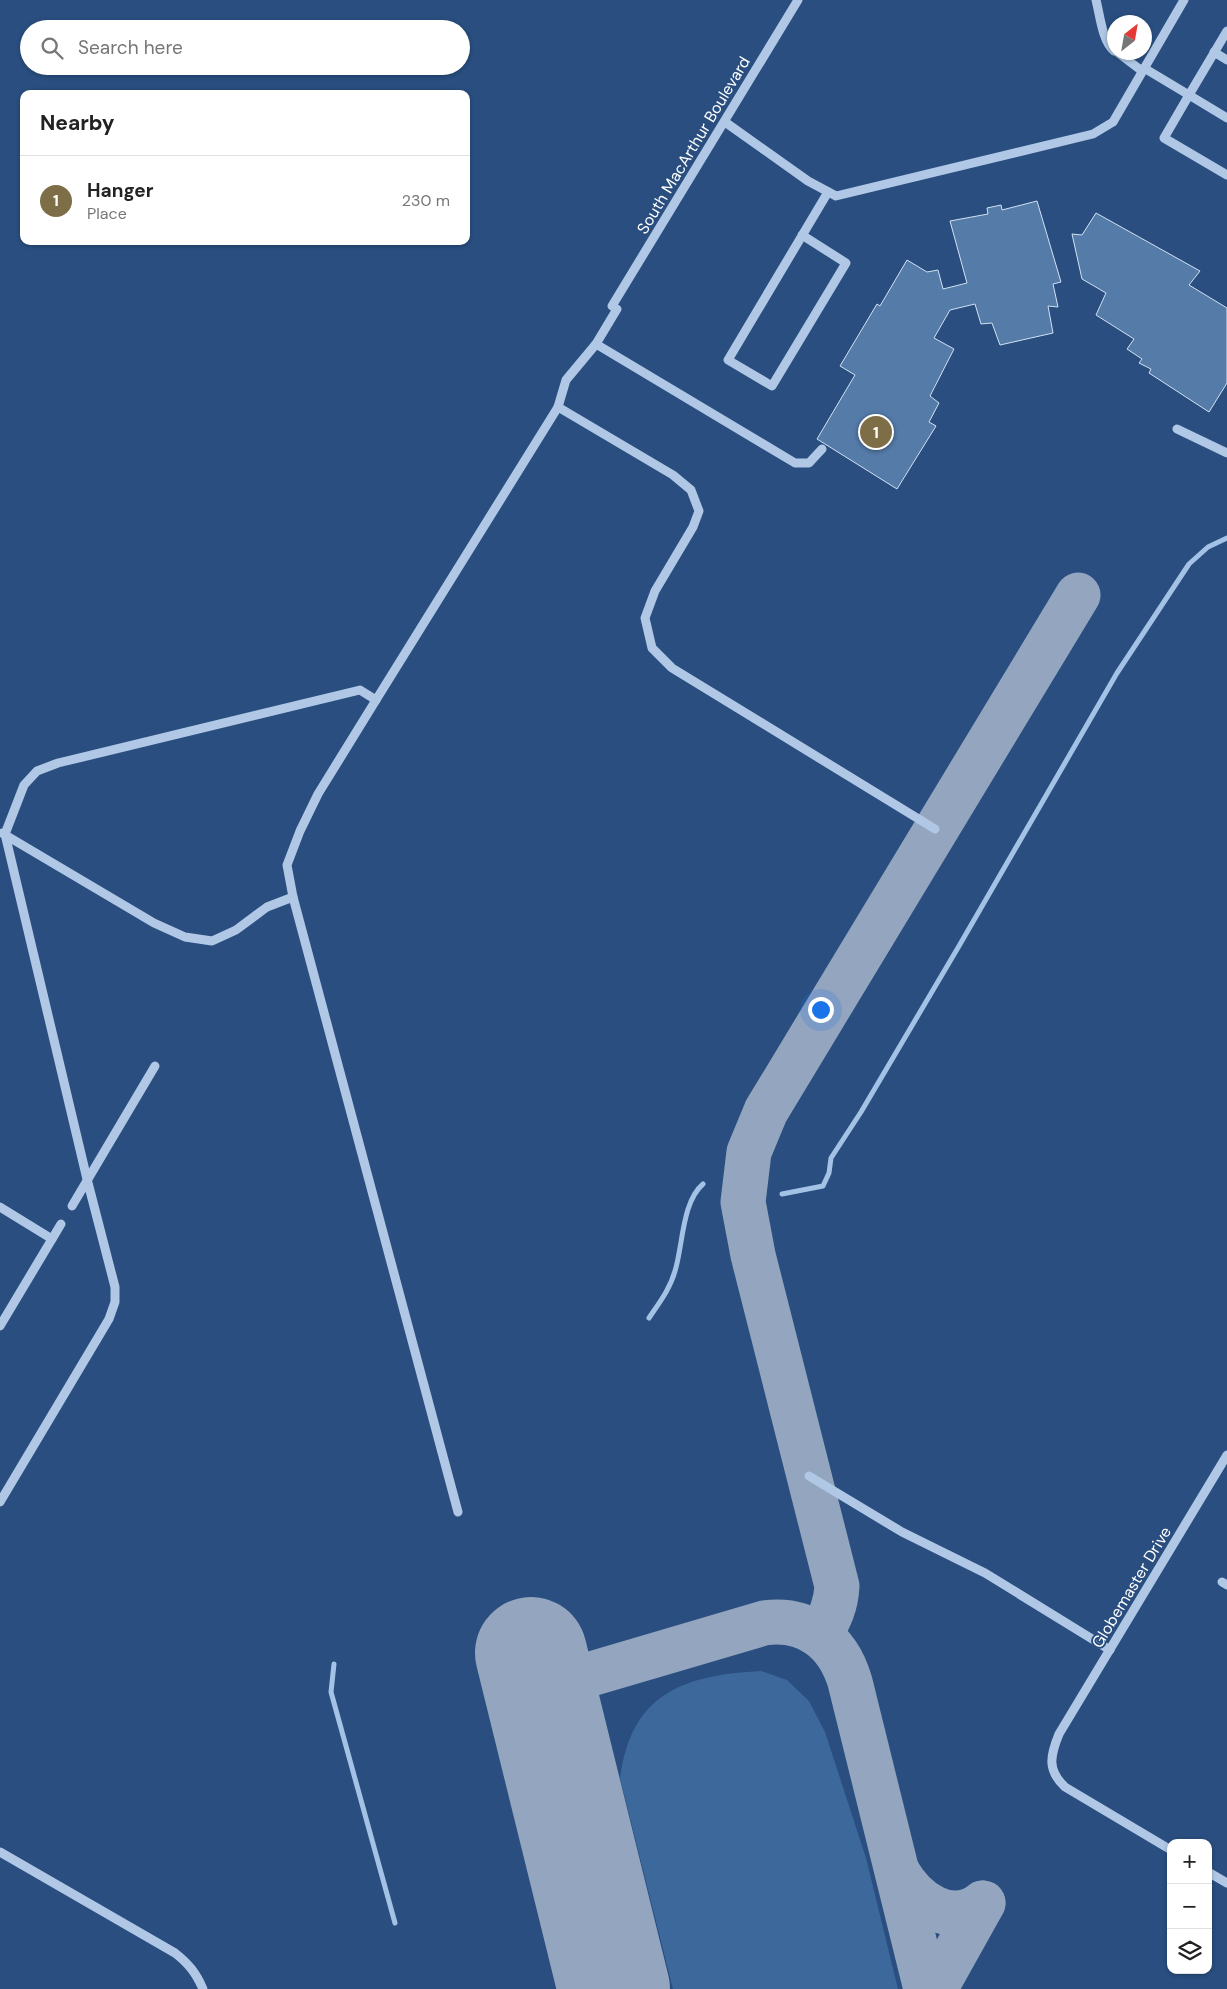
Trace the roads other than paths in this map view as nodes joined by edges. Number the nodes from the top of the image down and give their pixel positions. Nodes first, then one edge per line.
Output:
1 (798, 0) edge
2 (1096, 0) edge
3 (1184, 0) edge
4 (1227, 31) edge
5 (1107, 38) edge
6 (1214, 52) junction
7 (1128, 60) edge
8 (1227, 60) edge
9 (1143, 70) junction
10 (1189, 95) junction
11 (1227, 118) edge
12 (725, 122) junction
13 (1227, 175) edge
14 (828, 192) junction
15 (802, 236) junction
16 (596, 344) junction
17 (558, 407) junction
18 (1178, 429) dead end
19 (822, 449) dead end
20 (1227, 453) edge
21 (376, 700) junction
22 (935, 829) dead end
23 (3, 833) edge
24 (293, 896) junction
25 (155, 1066) dead end
26 (87, 1180) junction
27 (72, 1206) dead end
28 (0, 1207) edge
29 (61, 1224) dead end
30 (52, 1239) junction
31 (0, 1326) edge
32 (1227, 1455) edge
33 (809, 1476) dead end
34 (0, 1502) edge
35 (458, 1512) dead end
36 (1110, 1650) junction
37 (1167, 1848) edge
38 (0, 1852) edge
39 (1212, 1874) edge
40 (1227, 1883) edge
41 (203, 1989) edge

1 - 12 street, South MacArthur Boulevard
2 - 5 street
3 - 9 street
4 - 6 street
6 - 8 street
6 - 10 street
7 - 9 street
9 - 10 street
9 - 14 street
10 - 11 street
10 - 13 street
12 - 14 street
12 - 16 street, South MacArthur Boulevard
14 - 15 street
15 - 15 street
16 - 17 street, South MacArthur Boulevard
16 - 19 street
17 - 21 street, South MacArthur Boulevard
17 - 22 street
18 - 20 street
21 - 23 street
21 - 24 street, South MacArthur Boulevard
23 - 24 street
23 - 26 street
24 - 35 street, South MacArthur Boulevard
25 - 26 street
26 - 27 street
26 - 34 street
28 - 30 street
29 - 30 street
30 - 31 street
32 - 36 street, Globemaster Drive
33 - 36 street
36 - 37 street, Globemaster Drive
38 - 41 street
39 - 40 street

